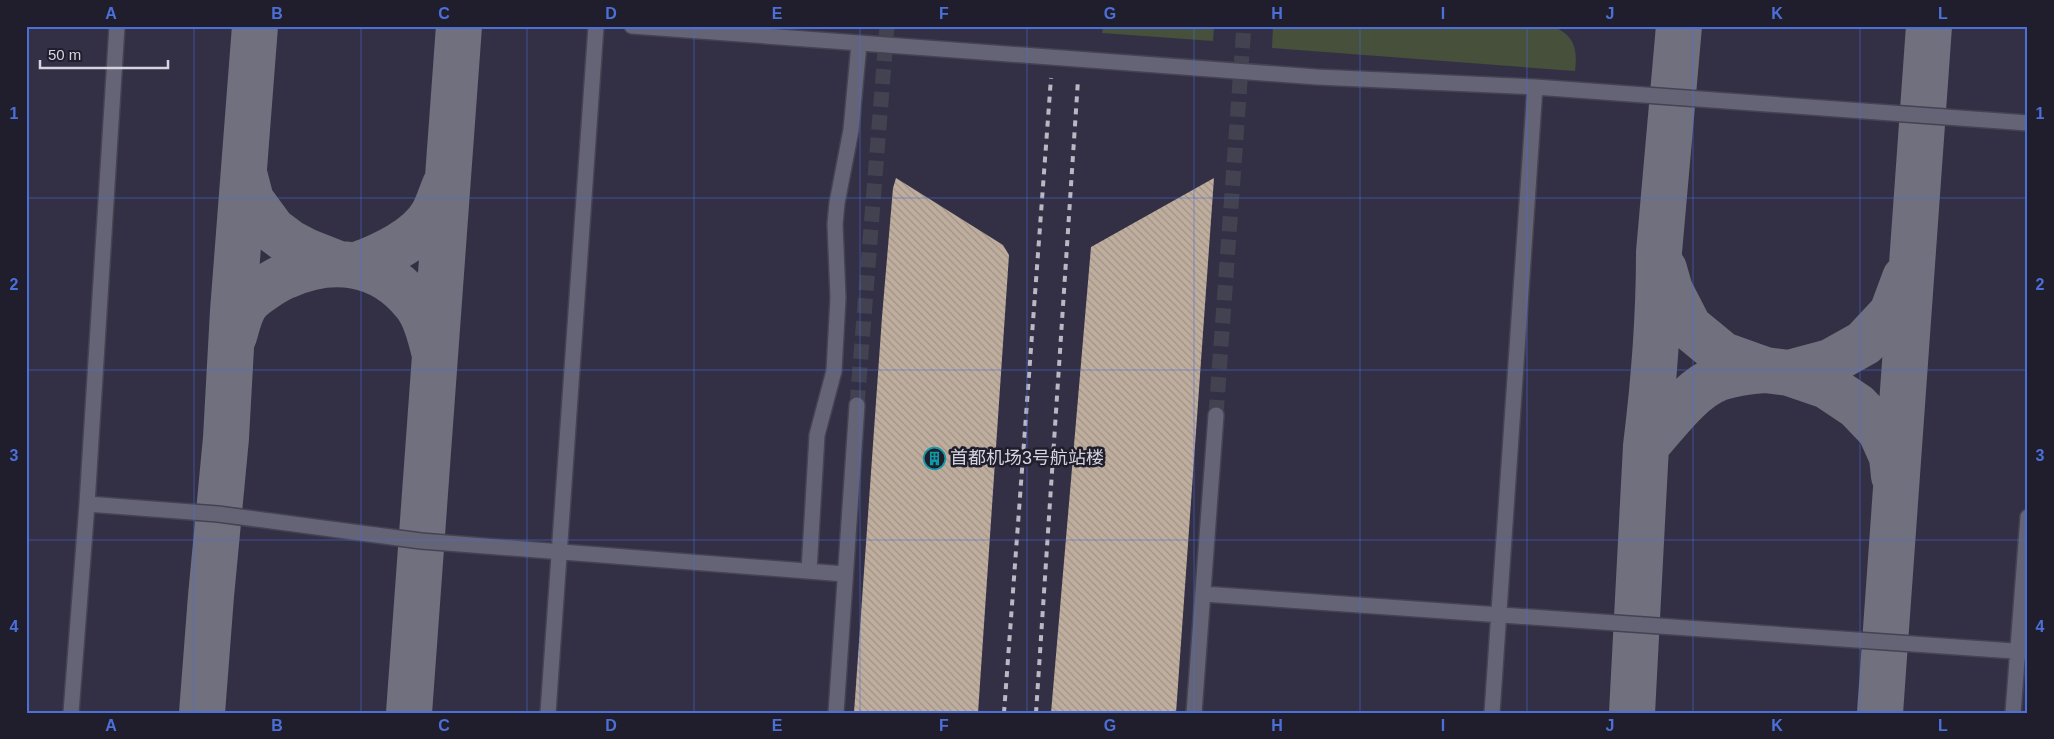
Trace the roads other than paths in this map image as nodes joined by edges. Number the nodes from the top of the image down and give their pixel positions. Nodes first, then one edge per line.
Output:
1 (117, 26) edge
2 (596, 26) edge
3 (632, 26) edge
4 (859, 44) junction
5 (1535, 87) junction
6 (2028, 123) edge
7 (857, 405) tunnel mouth
8 (1216, 415) tunnel mouth
9 (87, 504) junction
10 (2028, 517) edge
11 (560, 551) junction
12 (809, 571) junction
13 (845, 574) junction
14 (1203, 594) junction
15 (1500, 616) junction
16 (2022, 652) edge
17 (71, 713) edge
18 (548, 713) edge
19 (836, 713) edge
20 (1194, 713) edge
21 (1492, 713) edge
22 (2013, 713) edge

1 - 9 lane
2 - 11 lane
3 - 4 lane
4 - 5 lane
4 - 12 lane
5 - 6 lane
5 - 15 lane
7 - 13 lane
8 - 14 lane
9 - 11 lane
9 - 17 lane
10 - 16 lane
11 - 12 lane
11 - 18 lane
12 - 13 lane
13 - 19 lane
14 - 15 lane
14 - 20 lane
15 - 16 lane
15 - 21 lane
16 - 22 lane

